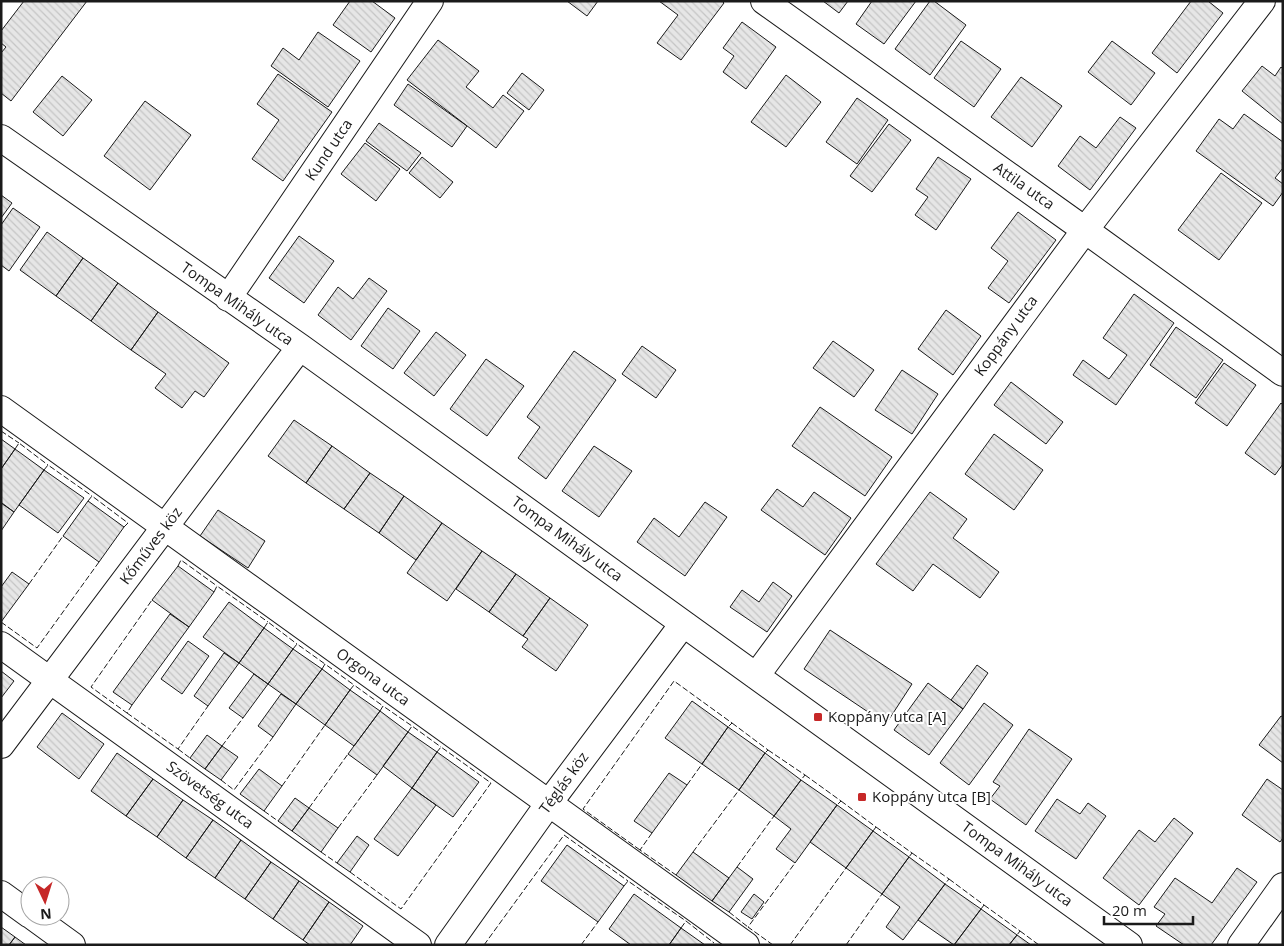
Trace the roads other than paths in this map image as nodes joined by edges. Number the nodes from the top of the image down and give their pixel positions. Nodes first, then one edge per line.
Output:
1 (430, 1) edge
2 (764, 1) edge
3 (1262, 1) edge
4 (1, 138) edge
5 (1085, 230) junction
6 (228, 298) junction
7 (300, 347) junction
8 (1283, 373) edge
9 (1, 409) edge
10 (165, 527) junction
11 (683, 624) junction
12 (1, 645) edge
13 (756, 676) junction
14 (50, 680) junction
15 (1, 745) edge
16 (549, 803) junction
17 (1283, 886) edge
18 (1, 894) edge
19 (20, 907) edge
20 (46, 926) edge
21 (72, 945) edge
22 (418, 945) edge
23 (448, 945) edge
24 (746, 945) edge
25 (1129, 945) edge
26 (1241, 945) edge

1 - 6 street, Kund utca
2 - 5 street, Attila utca
3 - 5 street, Koppány utca
4 - 6 street, Tompa Mihály utca
5 - 8 street, Attila utca
5 - 13 street, Koppány utca
6 - 7 street, Tompa Mihály utca
7 - 10 street, Kőműves köz
7 - 11 street, Tompa Mihály utca
9 - 10 street, Orgona utca
10 - 14 street, Kőműves köz
10 - 16 street, Orgona utca
11 - 13 street, Tompa Mihály utca
11 - 16 street, Téglás köz
12 - 14 street, Szövetség utca
13 - 25 street, Tompa Mihály utca
14 - 15 street, Kőműves köz
14 - 22 street, Szövetség utca
16 - 23 street, Téglás köz
16 - 24 street, Orgona utca
17 - 26 street
18 - 19 street
20 - 21 street

